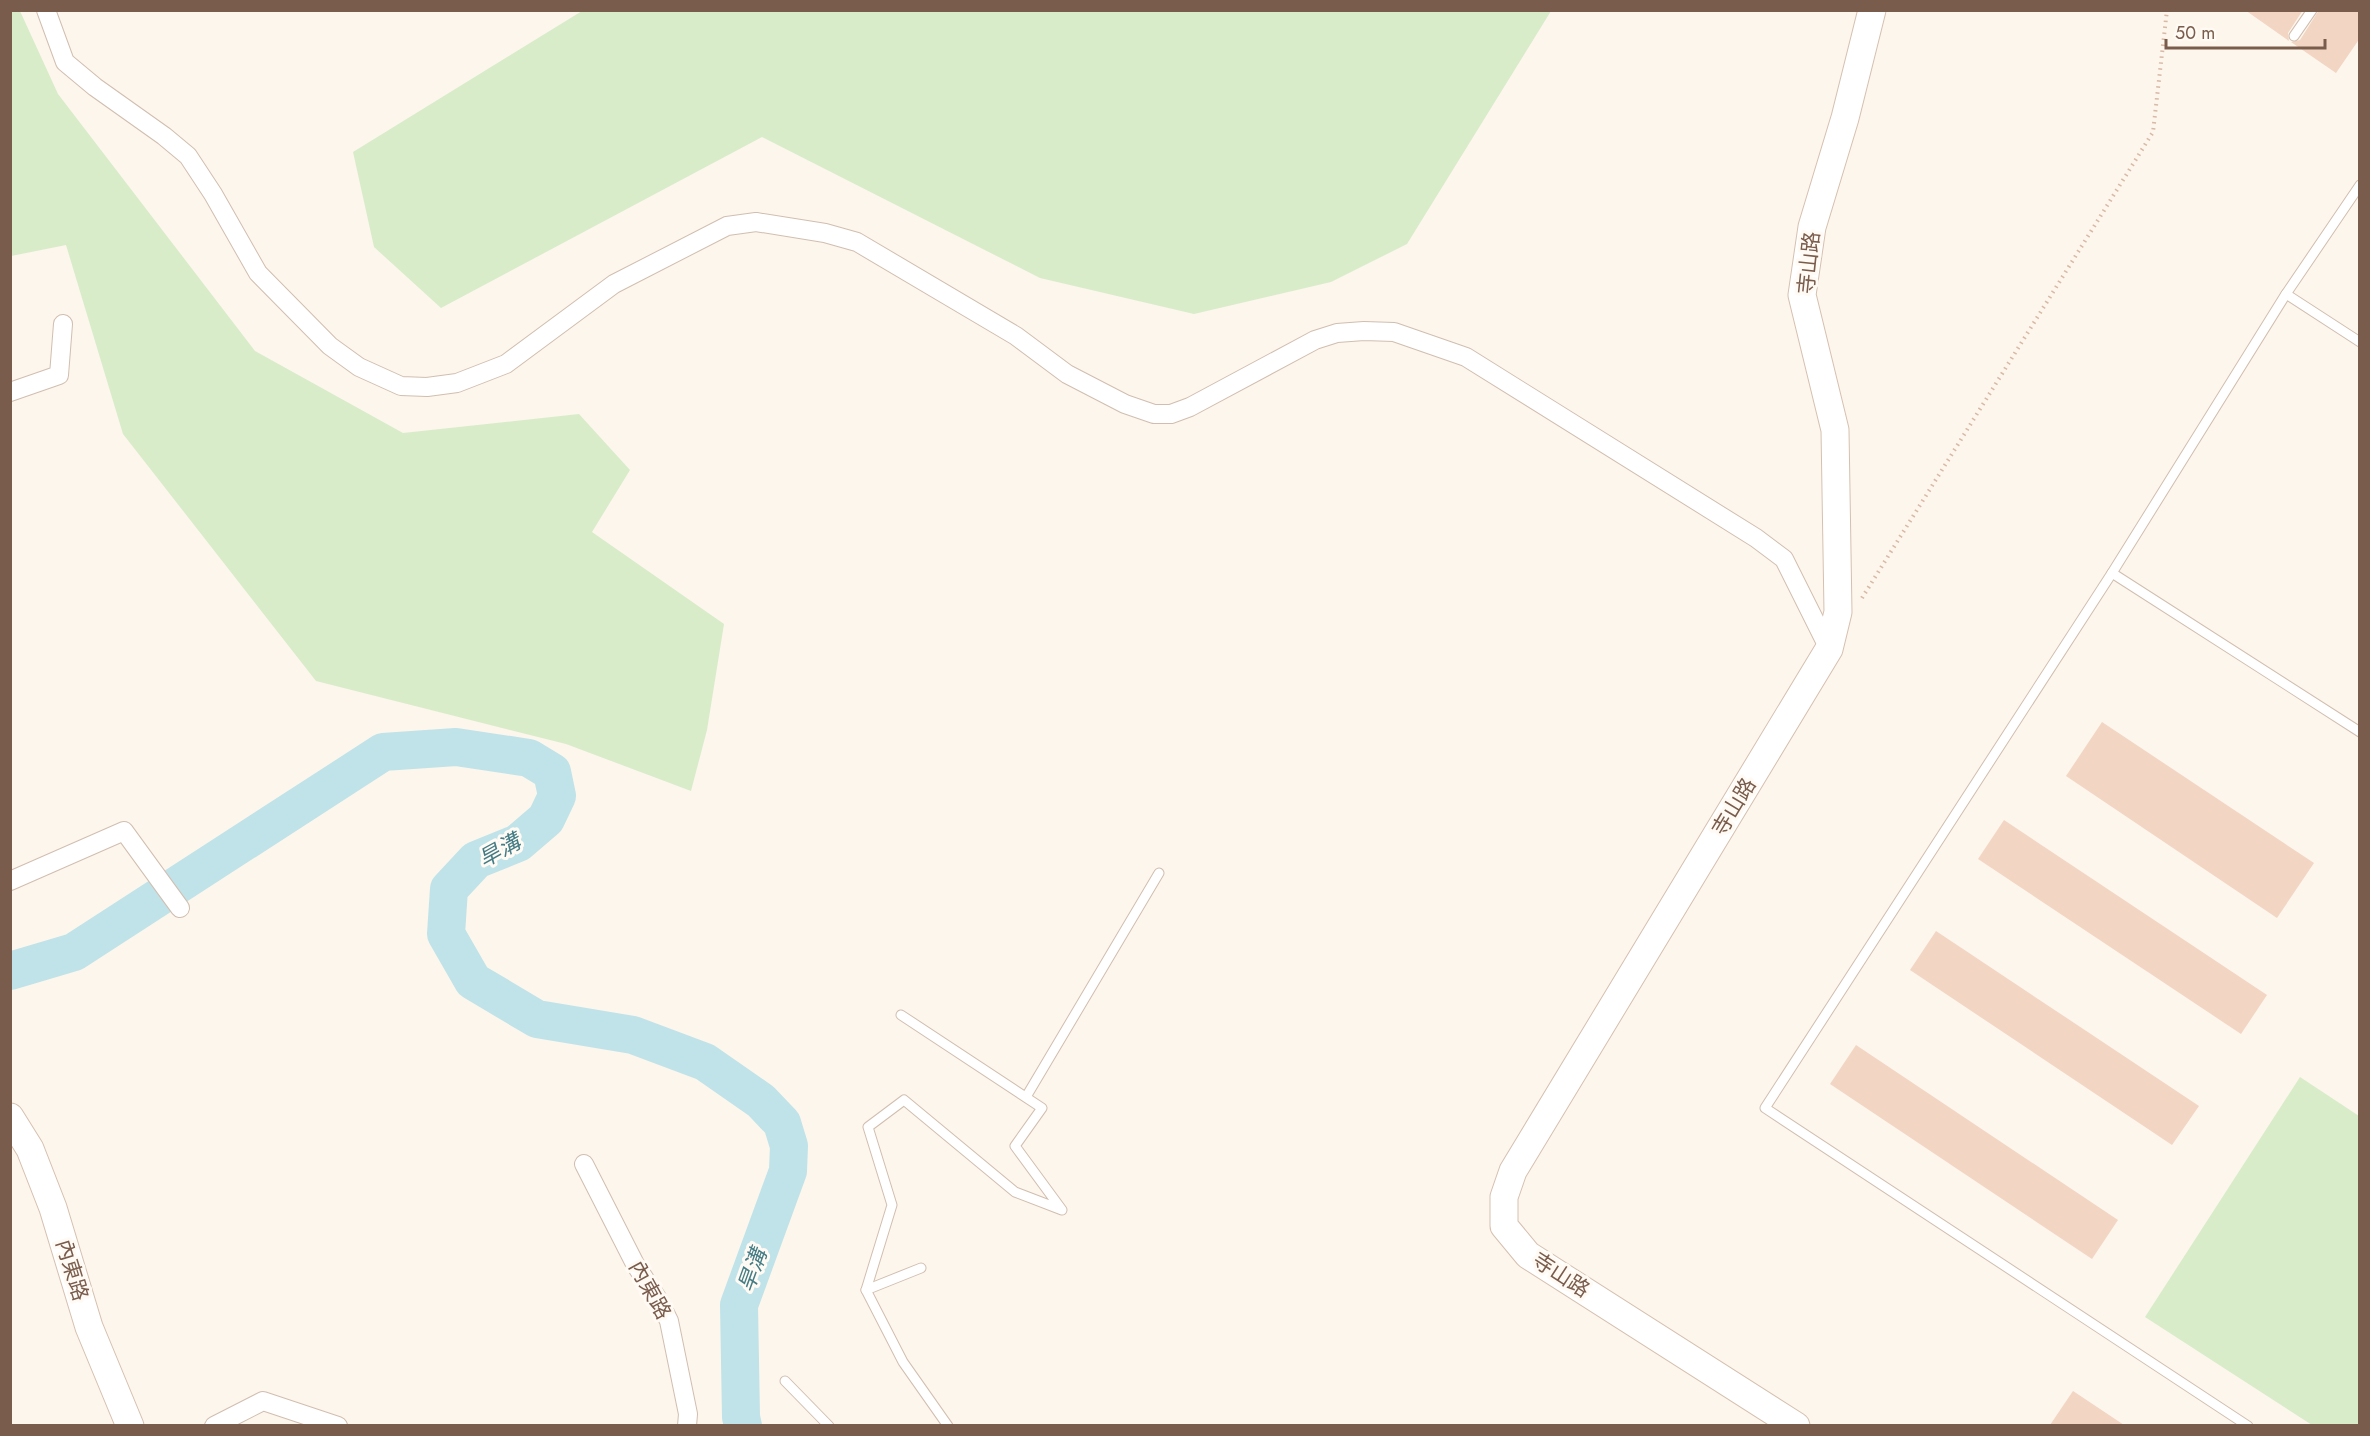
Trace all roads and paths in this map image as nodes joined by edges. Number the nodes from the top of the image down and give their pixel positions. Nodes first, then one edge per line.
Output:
1 (46, 10) edge
2 (1872, 10) edge
3 (2167, 10) edge
4 (2312, 10) edge
5 (2294, 36) dead end
6 (2360, 185) edge
7 (2286, 294) junction
8 (63, 324) dead end
9 (2360, 342) edge
10 (10, 392) edge
11 (2112, 573) junction
12 (1861, 598) dead end
13 (1829, 649) junction
14 (2360, 732) edge
15 (1159, 873) dead end
16 (10, 880) edge
17 (180, 908) dead end
18 (902, 1015) dead end
19 (1026, 1097) junction
20 (10, 1117) edge
21 (584, 1164) dead end
22 (921, 1268) dead end
23 (866, 1290) junction
24 (785, 1381) dead end
25 (130, 1425) edge
26 (214, 1425) edge
27 (338, 1425) edge
28 (687, 1425) edge
29 (829, 1425) edge
30 (948, 1425) edge
31 (1796, 1425) edge
32 (2248, 1425) edge

1 - 13 street
2 - 13 street, 寺山路
3 - 12 path
4 - 5 lane
6 - 7 lane
7 - 9 lane
7 - 11 lane
8 - 10 street
11 - 14 lane
11 - 32 lane
13 - 31 street, 寺山路
15 - 19 lane
16 - 17 street
18 - 19 lane
19 - 23 lane
20 - 25 street, 內東路
21 - 28 street, 內東路
22 - 23 lane
23 - 30 lane
24 - 29 lane
26 - 27 street

